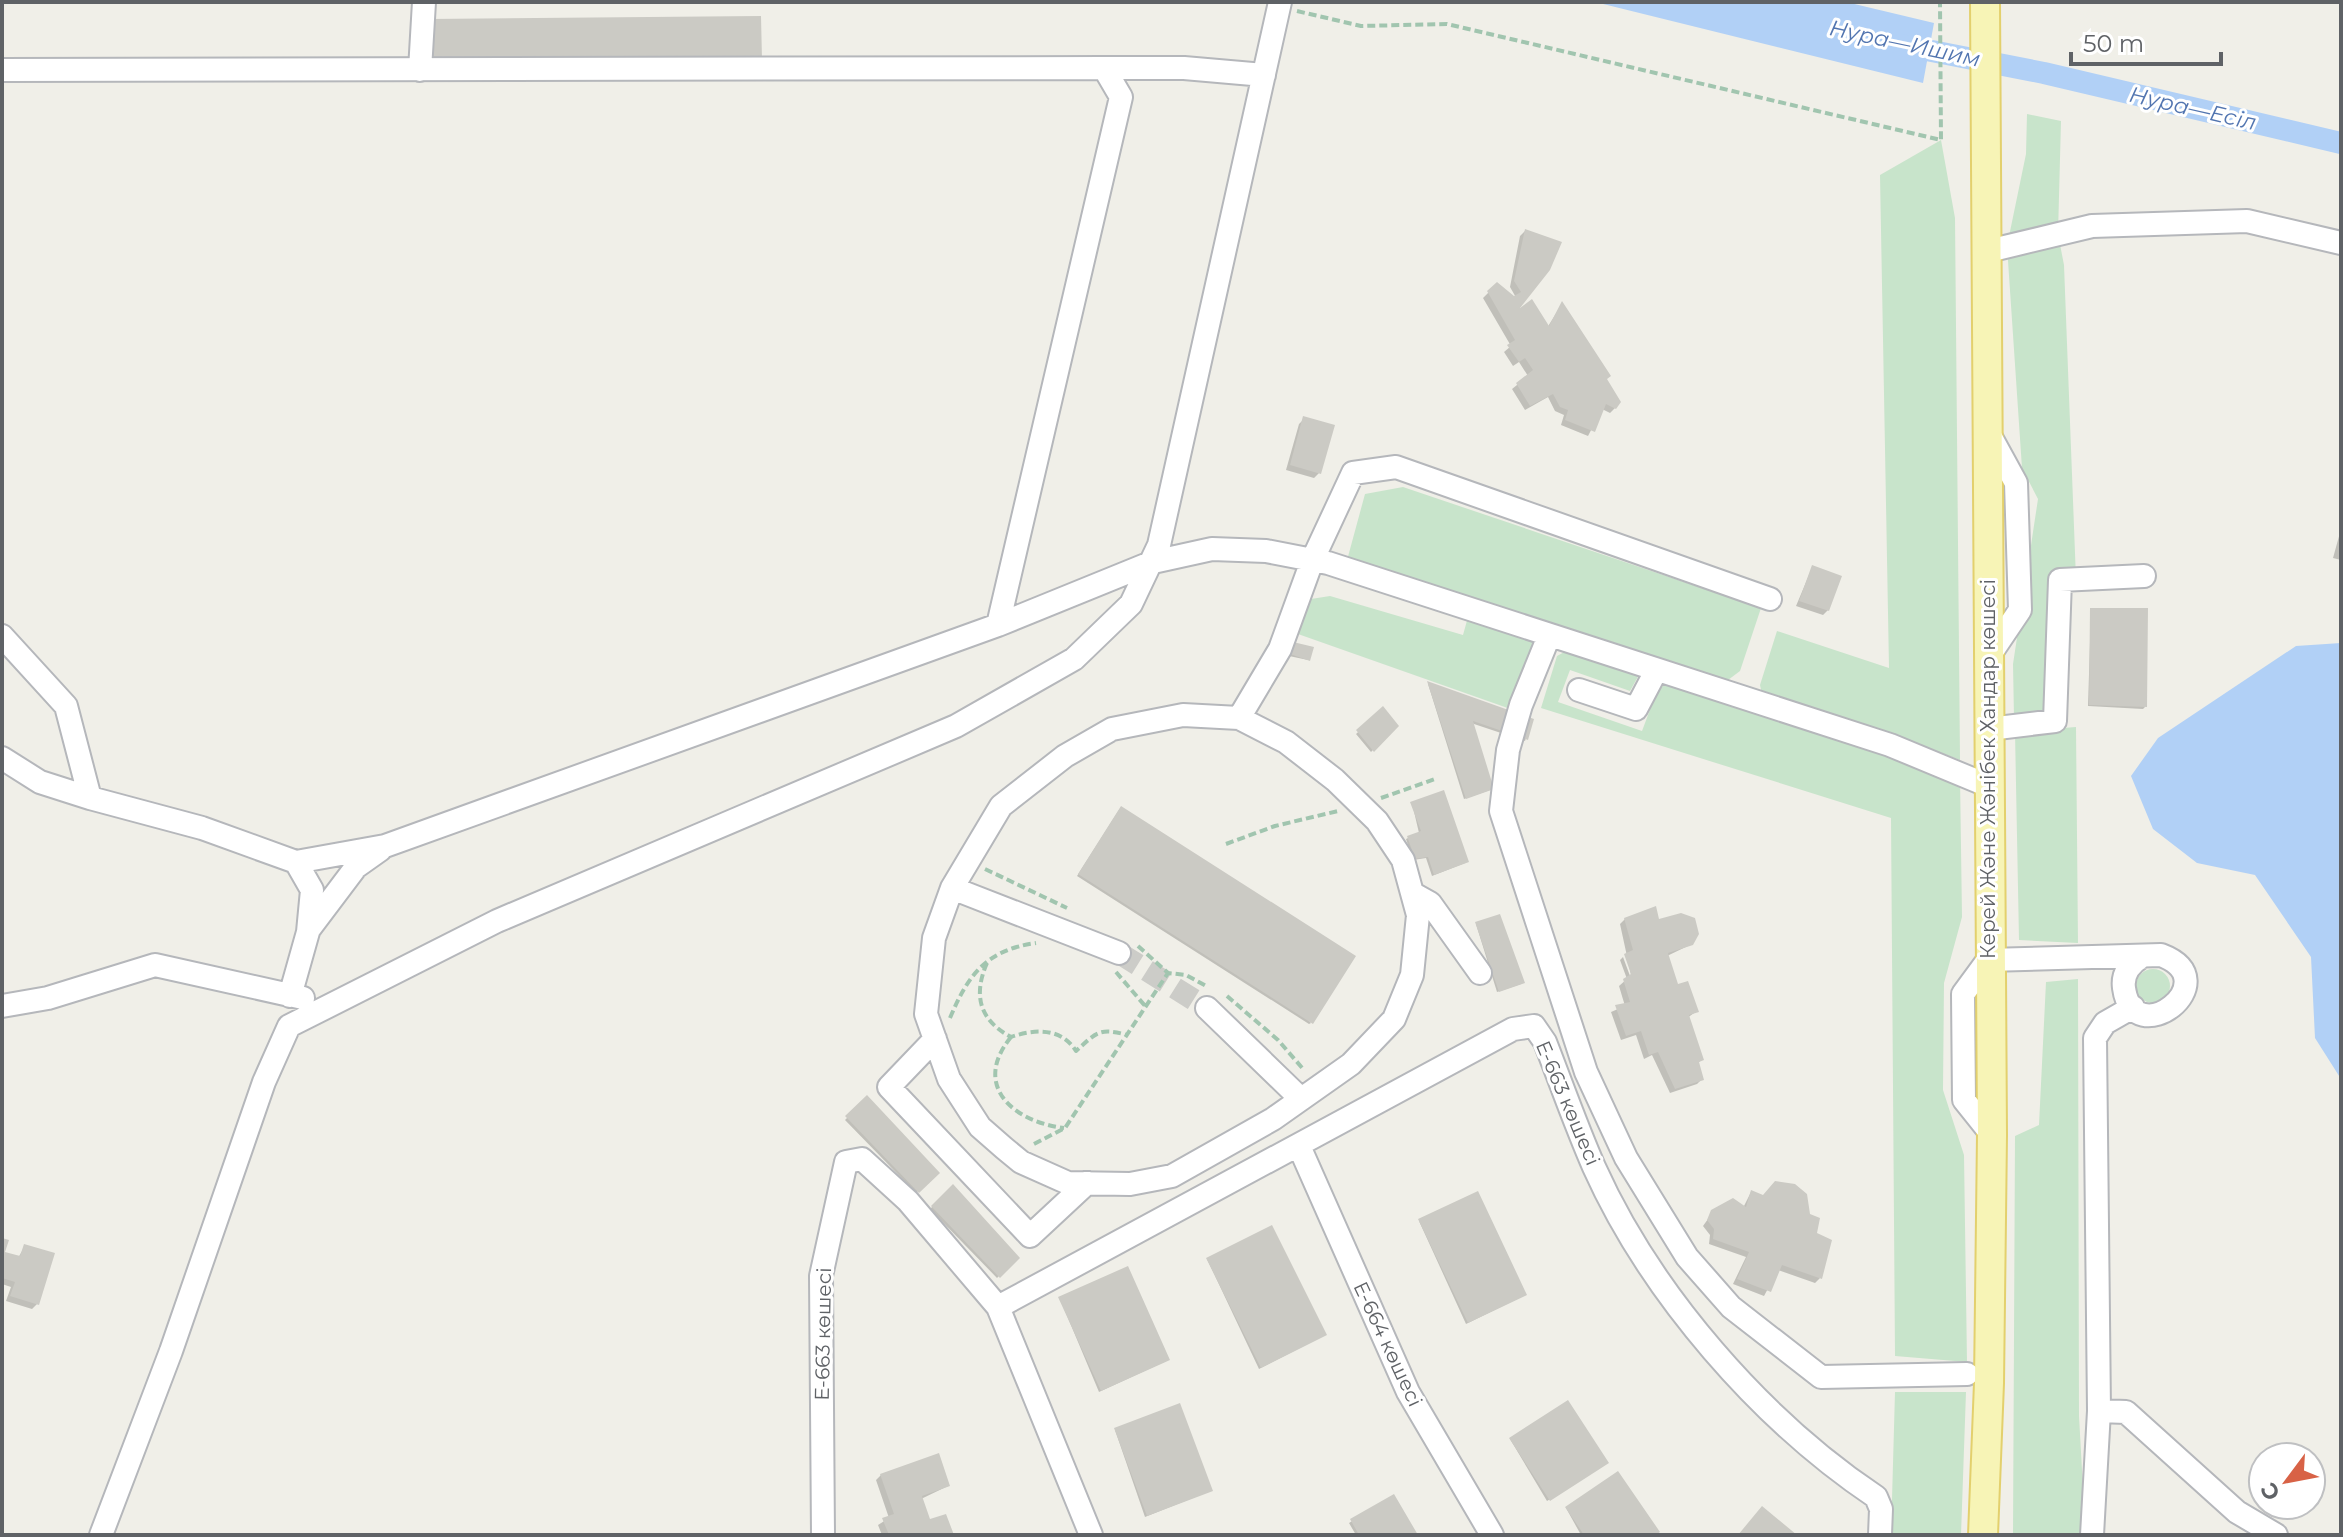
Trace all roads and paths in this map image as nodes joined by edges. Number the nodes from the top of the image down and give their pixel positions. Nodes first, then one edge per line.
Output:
1 (424, 2) edge
2 (1940, 2) edge
3 (1985, 2) edge
4 (1279, 4) edge
5 (1104, 68) junction
6 (2, 70) edge
7 (420, 70) junction
8 (1264, 75) junction
9 (2341, 243) edge
10 (1984, 252) junction
11 (1312, 561) junction
12 (1153, 562) junction
13 (2144, 576) dead end
14 (1770, 599) dead end
15 (998, 625) junction
16 (2, 636) edge
17 (1549, 636) junction
18 (1656, 671) junction
19 (1579, 690) dead end
20 (1239, 718) junction
21 (1989, 729) junction
22 (2, 758) edge
23 (1435, 779) dead end
24 (1989, 786) junction
25 (90, 798) junction
26 (1362, 805) junction
27 (1226, 844) dead end
28 (385, 846) junction
29 (966, 861) junction
30 (296, 862) junction
31 (952, 888) junction
32 (1412, 893) junction
33 (1075, 912) dead end
34 (308, 932) junction
35 (1046, 942) dead end
36 (1119, 953) junction
37 (2141, 957) junction
38 (1988, 960) junction
39 (988, 961) junction
40 (1168, 973) junction
41 (1480, 973) dead end
42 (290, 996) junction
43 (331, 1004) junction
44 (2, 1006) edge
45 (1146, 1007) junction
46 (2133, 1007) junction
47 (1207, 1008) tunnel mouth
48 (1127, 1035) junction
49 (1011, 1037) junction
50 (937, 1043) junction
51 (1310, 1093) junction
52 (1065, 1128) junction
53 (1299, 1146) junction
54 (1004, 1148) junction
55 (1087, 1183) junction
56 (998, 1307) junction
57 (1967, 1374) dead end
58 (2099, 1411) junction
59 (101, 1535) edge
60 (823, 1535) edge
61 (1091, 1535) edge
62 (1492, 1535) edge
63 (1880, 1535) edge
64 (1983, 1535) edge
65 (2092, 1535) edge
66 (2276, 1535) edge

1 - 7 street
2 - 4 path
3 - 10 main road, Керей Және Жәнібек Хандар көшесі
4 - 8 street
5 - 7 street
5 - 8 street
5 - 15 street
6 - 7 street
8 - 12 street
9 - 10 street
10 - 21 main road, Керей Және Жәнібек Хандар көшесі
11 - 12 street
11 - 14 street
11 - 17 street
11 - 20 street
12 - 15 street
12 - 43 street
13 - 21 street
15 - 28 street
16 - 25 street
17 - 18 street
17 - 57 street
18 - 19 street
18 - 24 street
20 - 26 street
20 - 29 street
21 - 24 main road, Керей Және Жәнібек Хандар көшесі
22 - 25 street
23 - 26 path
24 - 38 main road, Керей Және Жәнібек Хандар көшесі
25 - 30 street
26 - 27 path
26 - 32 street
28 - 30 street
28 - 34 street
29 - 31 street
29 - 33 path
30 - 34 street
31 - 36 street
31 - 50 street
32 - 41 street
32 - 51 street
34 - 42 street
35 - 39 path
36 - 40 path
36 - 45 path
37 - 38 street
37 - 46 street
37 - 46 street
38 - 64 main road, Керей Және Жәнібек Хандар көшесі
39 - 49 path
39 - 50 path
40 - 45 path
40 - 51 path
42 - 43 street
42 - 44 street
43 - 59 street
45 - 48 path
46 - 58 street
47 - 51 street
48 - 49 path
48 - 52 path
49 - 52 path
50 - 54 street
50 - 55 street
51 - 55 street
52 - 54 path
53 - 56 street, Е-663 көшесі
53 - 62 street, Е-664 көшесі
53 - 63 street, Е-663 көшесі
54 - 55 street
56 - 60 street, Е-663 көшесі
56 - 61 street, Е-663 көшесі
58 - 65 street
58 - 66 street

